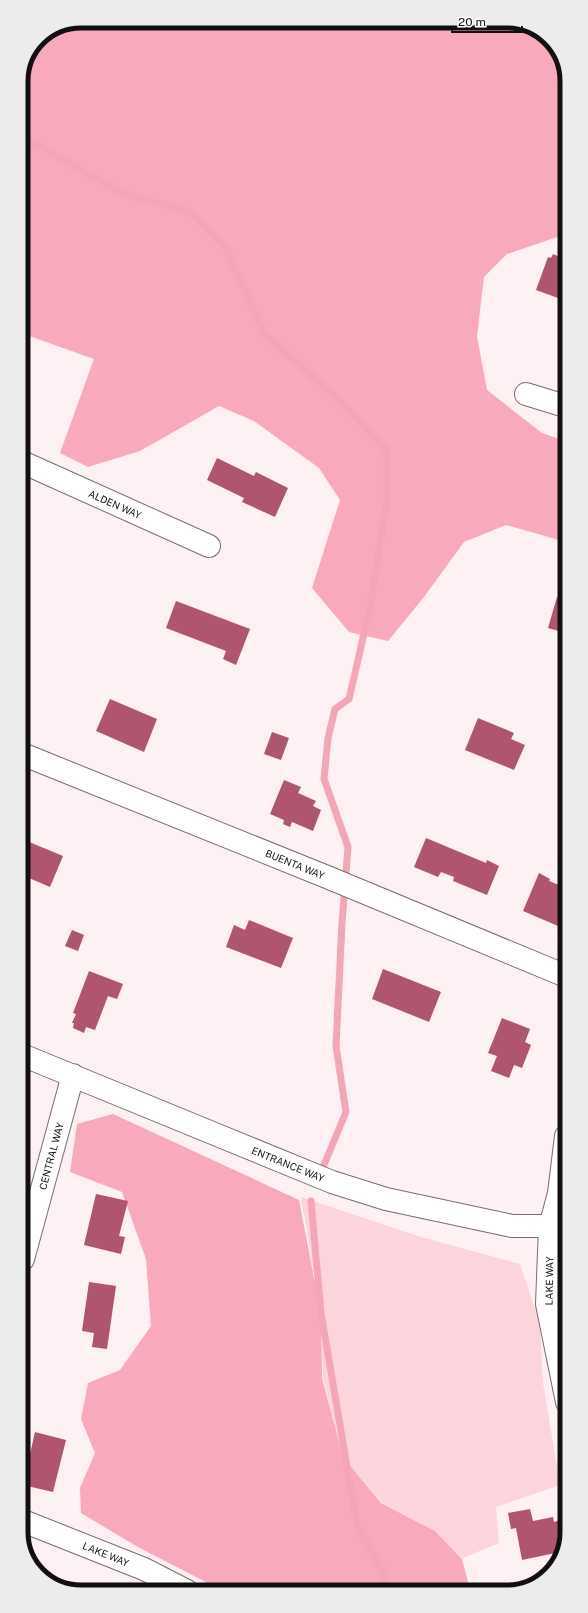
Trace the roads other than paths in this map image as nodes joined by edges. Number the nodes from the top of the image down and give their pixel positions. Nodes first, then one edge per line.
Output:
1 (526, 394) dead end
2 (560, 404) edge
3 (28, 465) edge
4 (209, 546) dead end
5 (28, 756) edge
6 (560, 974) edge
7 (28, 1057) edge
8 (73, 1075) junction
9 (560, 1185) edge
10 (558, 1226) edge
11 (28, 1241) edge
12 (560, 1368) edge
13 (28, 1523) edge
14 (175, 1585) edge

1 - 2 street
3 - 4 street, ALDEN WAY
5 - 6 street, BUENTA WAY
7 - 8 street, ENTRANCE WAY
8 - 10 street, ENTRANCE WAY
8 - 11 street, CENTRAL WAY
9 - 10 street, LAKE WAY
10 - 12 street, LAKE WAY
13 - 14 street, LAKE WAY

